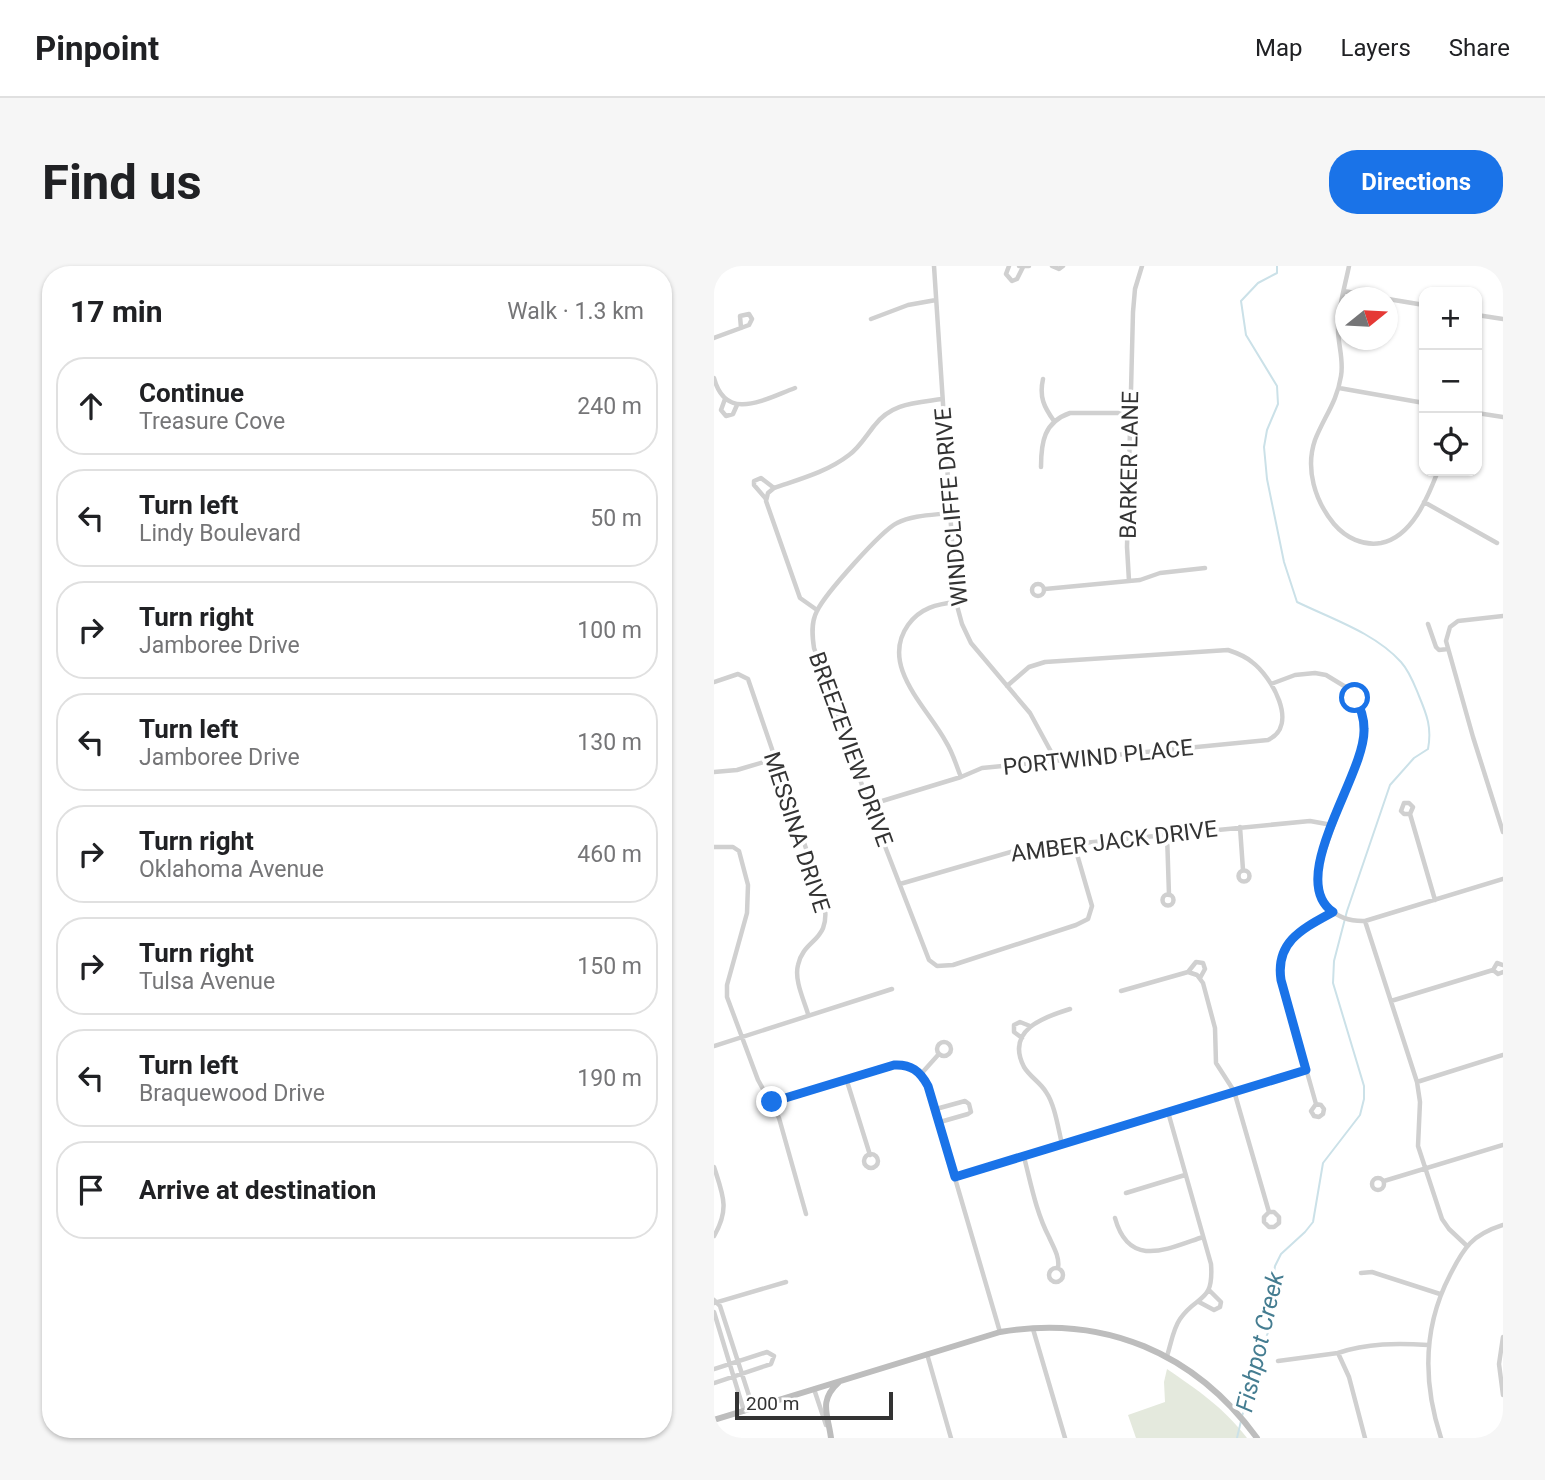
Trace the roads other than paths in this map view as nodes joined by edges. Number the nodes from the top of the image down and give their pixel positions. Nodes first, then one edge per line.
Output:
1 (934, 266) edge
2 (1009, 266) edge
3 (1024, 266) edge
4 (1052, 266) edge
5 (1063, 266) edge
6 (1142, 266) edge
7 (1349, 266) edge
8 (1345, 287) edge
9 (936, 300) junction
10 (1398, 301) edge
11 (1419, 304) edge
12 (1482, 315) edge
13 (872, 319) dead end
14 (1503, 319) edge
15 (741, 328) dead end
16 (714, 338) edge
17 (1340, 350) edge
18 (714, 378) edge
19 (1043, 379) dead end
20 (795, 388) dead end
21 (1339, 388) junction
22 (725, 399) junction
23 (942, 400) junction
24 (1419, 402) edge
25 (737, 405) junction
26 (1130, 413) junction
27 (1482, 414) edge
28 (1503, 417) edge
29 (1054, 421) junction
30 (1041, 467) dead end
31 (1436, 476) edge
32 (774, 488) junction
33 (767, 496) junction
34 (1424, 502) junction
35 (950, 513) junction
36 (1497, 543) dead end
37 (1205, 568) dead end
38 (1129, 581) junction
39 (1045, 589) dead end
40 (956, 601) junction
41 (817, 610) junction
42 (1503, 618) edge
43 (1428, 624) dead end
44 (1448, 649) junction
45 (714, 682) edge
46 (1271, 684) junction
47 (1007, 686) junction
48 (774, 759) junction
49 (1055, 759) junction
50 (714, 772) edge
51 (961, 777) junction
52 (869, 806) junction
53 (1409, 814) dead end
54 (1332, 825) junction
55 (1240, 827) junction
56 (1503, 832) edge
57 (1167, 834) junction
58 (1074, 844) junction
59 (714, 847) edge
60 (1242, 870) dead end
61 (1503, 879) edge
62 (900, 884) junction
63 (1169, 895) dead end
64 (1435, 900) junction
65 (1333, 912) junction
66 (1365, 921) junction
67 (1503, 965) edge
68 (1493, 970) junction
69 (1188, 972) junction
70 (1503, 972) edge
71 (1200, 978) junction
72 (892, 989) dead end
73 (1122, 991) dead end
74 (1391, 1001) junction
75 (1070, 1009) dead end
76 (808, 1014) junction
77 (1030, 1026) junction
78 (741, 1037) junction
79 (1022, 1038) junction
80 (714, 1046) edge
81 (938, 1055) dead end
82 (1503, 1055) edge
83 (1306, 1070) junction
84 (921, 1074) junction
85 (846, 1078) junction
86 (1417, 1082) junction
87 (1234, 1091) junction
88 (772, 1102) junction
89 (1317, 1104) dead end
90 (936, 1109) junction
91 (1168, 1112) junction
92 (940, 1122) junction
93 (1062, 1144) junction
94 (1503, 1145) edge
95 (870, 1155) dead end
96 (1024, 1157) junction
97 (714, 1167) edge
98 (1425, 1169) junction
99 (1185, 1175) junction
100 (955, 1177) junction
101 (1384, 1181) dead end
102 (1126, 1193) dead end
103 (1269, 1212) dead end
104 (806, 1214) dead end
105 (1115, 1218) dead end
106 (1503, 1225) edge
107 (714, 1236) edge
108 (1203, 1237) junction
109 (1466, 1245) junction
110 (1058, 1268) dead end
111 (1361, 1273) dead end
112 (786, 1282) dead end
113 (1209, 1290) junction
114 (1440, 1294) junction
115 (714, 1302) edge
116 (1199, 1302) junction
117 (714, 1312) edge
118 (1032, 1328) junction
119 (1000, 1332) junction
120 (1503, 1336) edge
121 (1428, 1345) junction
122 (926, 1353) junction
123 (1338, 1353) junction
124 (1167, 1356) junction
125 (738, 1361) junction
126 (1278, 1361) dead end
127 (729, 1364) junction
128 (714, 1369) edge
129 (742, 1374) junction
130 (733, 1377) junction
131 (841, 1381) junction
132 (714, 1383) edge
133 (814, 1389) junction
134 (1503, 1395) edge
135 (752, 1408) junction
136 (744, 1411) junction
137 (714, 1420) edge
138 (1255, 1435) edge
139 (831, 1438) edge
140 (951, 1438) edge
141 (1065, 1438) edge
142 (1365, 1438) edge
143 (1441, 1438) edge

1 - 9 street, WINDCLIFFE DRIVE
2 - 3 street
4 - 5 street
6 - 26 street, BARKER LANE
7 - 8 street
9 - 13 street
9 - 23 street, WINDCLIFFE DRIVE
10 - 11 street
12 - 14 street
15 - 16 street
17 - 21 street
18 - 22 street
19 - 29 street
20 - 25 street
21 - 24 street
21 - 34 street
22 - 25 street
22 - 25 street
23 - 32 street
23 - 35 street, WINDCLIFFE DRIVE
26 - 29 street
26 - 38 street, BARKER LANE
27 - 28 street
29 - 30 street
31 - 34 street
32 - 33 street
32 - 33 street
33 - 41 street
34 - 36 street
35 - 40 street, WINDCLIFFE DRIVE
35 - 41 street
37 - 38 street
38 - 39 street
40 - 47 street, WINDCLIFFE DRIVE
40 - 51 street
41 - 52 street, BREEZEVIEW DRIVE
42 - 44 street
43 - 44 street
44 - 56 street
45 - 48 street, MESSINA DRIVE
46 - 47 street
46 - 49 street, PORTWIND PLACE
46 - 54 street
47 - 49 street, WINDCLIFFE DRIVE
48 - 50 street
48 - 76 street, MESSINA DRIVE
49 - 51 street, PORTWIND PLACE
51 - 52 street, PORTWIND PLACE
52 - 62 street, BREEZEVIEW DRIVE
53 - 64 street
54 - 55 street, AMBER JACK DRIVE
54 - 65 street
55 - 57 street, AMBER JACK DRIVE
55 - 60 street
57 - 58 street, AMBER JACK DRIVE
57 - 63 street
58 - 62 street, AMBER JACK DRIVE
58 - 62 street, BREEZEVIEW DRIVE
59 - 78 street
61 - 64 street
64 - 66 street
65 - 66 street
65 - 83 street
66 - 74 street
67 - 68 street
68 - 70 street
68 - 74 street
69 - 71 street
69 - 71 street
69 - 73 street
71 - 87 street
72 - 76 street
74 - 86 street
75 - 77 street
76 - 78 street
77 - 79 street
77 - 79 street
78 - 80 street
78 - 88 street
79 - 93 street
81 - 84 street
82 - 86 street
83 - 87 street
83 - 89 street
84 - 85 street
84 - 90 street
85 - 88 street
85 - 95 street
86 - 98 street
87 - 91 street
87 - 103 street
88 - 104 street
90 - 92 street
90 - 92 street
91 - 93 street
91 - 99 street
92 - 100 street
93 - 96 street
94 - 98 street
96 - 100 street
96 - 110 street
97 - 107 street
98 - 101 street
98 - 109 street
99 - 102 street
99 - 108 street
100 - 119 street
105 - 108 street
106 - 109 street
108 - 113 street
109 - 114 street
111 - 114 street
112 - 115 street
113 - 116 street
113 - 116 street
114 - 121 street
115 - 125 street
116 - 124 street
117 - 127 street
118 - 119 main road
118 - 124 main road
118 - 141 street
119 - 122 main road
120 - 134 street
121 - 123 street
121 - 143 street
122 - 131 main road
122 - 140 street
123 - 126 street
123 - 142 street
124 - 138 main road
125 - 127 street
125 - 129 street
125 - 129 street
127 - 128 street
127 - 130 street
129 - 130 street
129 - 135 street
130 - 132 street
130 - 136 street
131 - 133 main road
131 - 139 main road
133 - 135 main road
133 - 139 street
135 - 136 main road
136 - 137 main road

